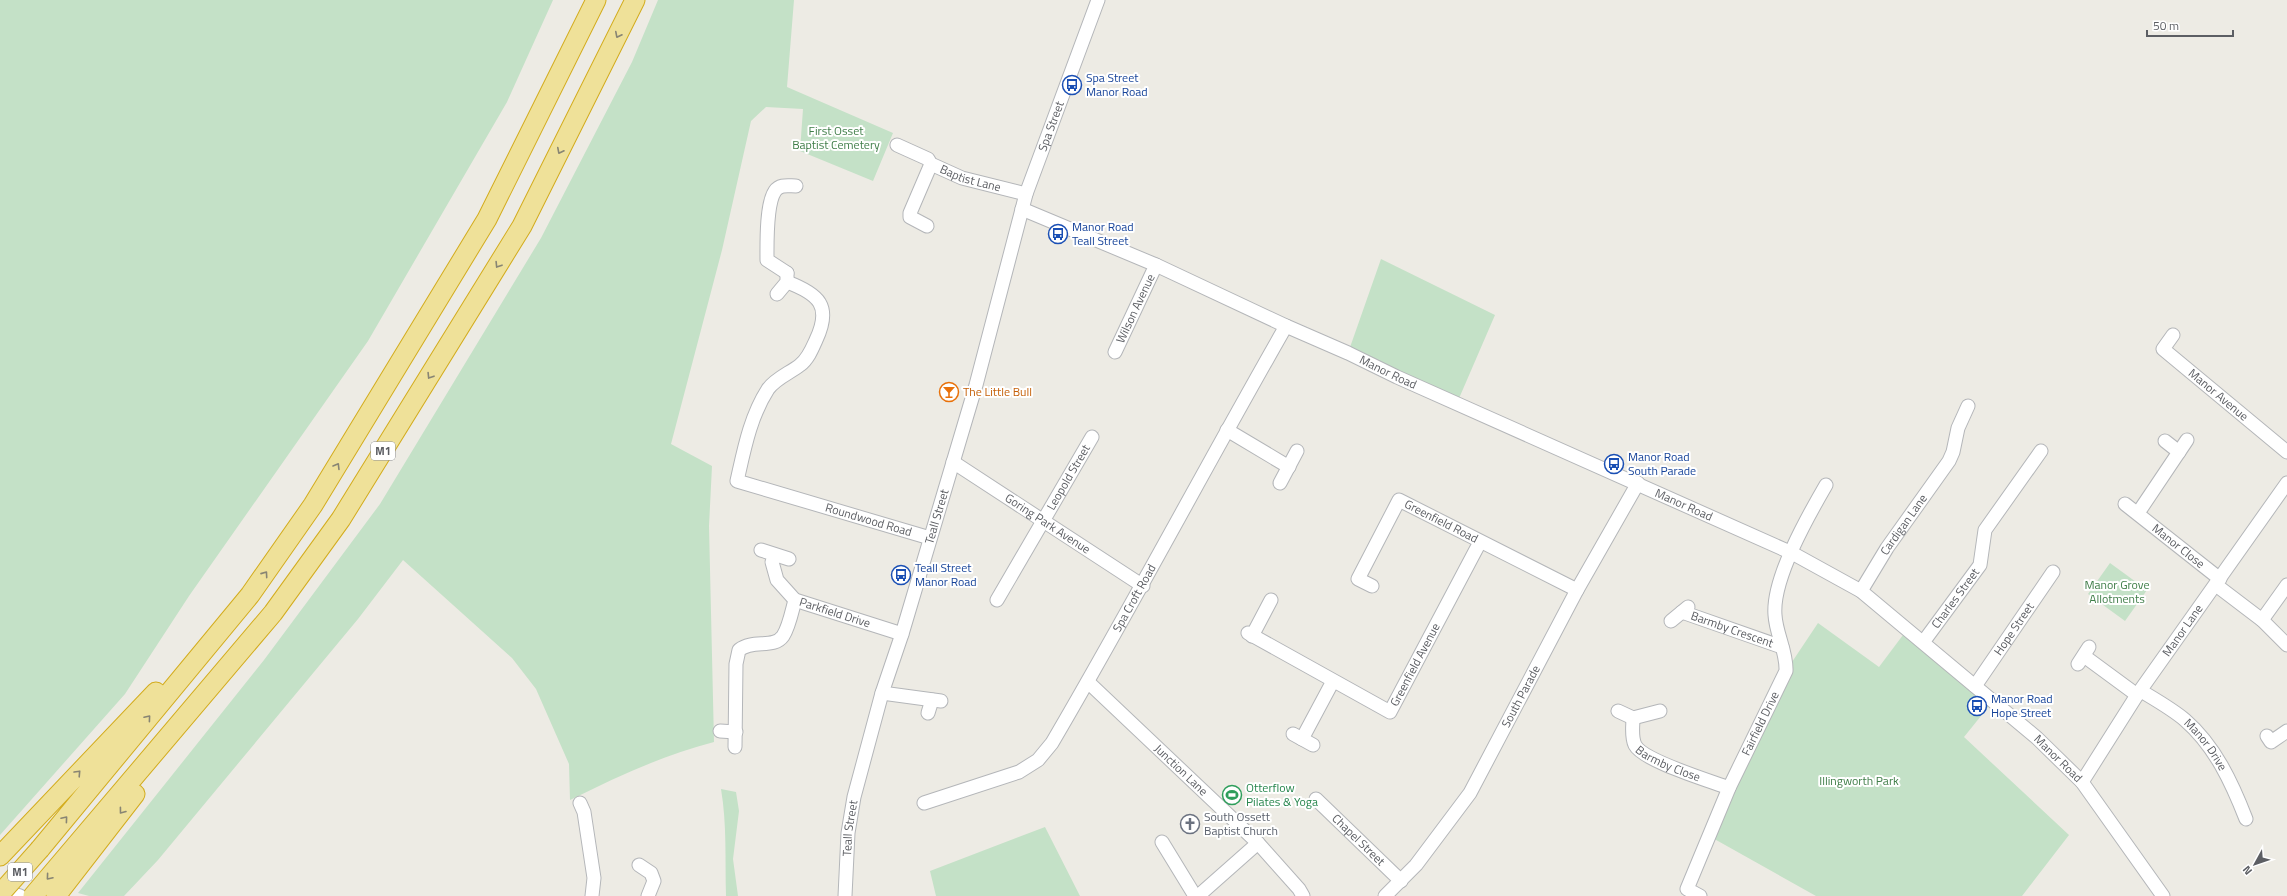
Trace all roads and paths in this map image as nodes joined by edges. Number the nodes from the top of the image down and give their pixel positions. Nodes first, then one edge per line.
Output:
1 (596, 0) edge
2 (635, 0) edge
3 (1098, 0) edge
4 (897, 145) dead end
5 (931, 164) junction
6 (796, 186) dead end
7 (1026, 194) junction
8 (1022, 209) junction
9 (927, 226) dead end
10 (1156, 265) junction
11 (788, 274) junction
12 (777, 294) dead end
13 (1286, 326) junction
14 (2173, 335) dead end
15 (1115, 352) dead end
16 (1968, 406) dead end
17 (1227, 430) junction
18 (1092, 437) dead end
19 (2187, 440) dead end
20 (2165, 441) dead end
21 (1297, 451) dead end
22 (2041, 451) dead end
23 (2179, 452) junction
24 (2287, 452) edge
25 (953, 462) junction
26 (1289, 467) junction
27 (1280, 483) dead end
28 (1638, 483) junction
29 (2287, 483) edge
30 (1826, 485) dead end
31 (2124, 504) dead end
32 (2138, 514) junction
33 (1043, 521) junction
34 (930, 538) junction
35 (1480, 542) junction
36 (761, 550) dead end
37 (1792, 553) junction
38 (775, 554) junction
39 (789, 559) dead end
40 (2053, 572) dead end
41 (2218, 582) junction
42 (2287, 585) edge
43 (1143, 586) junction
44 (1372, 586) dead end
45 (1577, 590) junction
46 (1861, 591) junction
47 (250, 595) junction
48 (795, 600) junction
49 (997, 600) dead end
50 (1271, 600) dead end
51 (2262, 620) junction
52 (1671, 621) dead end
53 (902, 634) junction
54 (1924, 641) junction
55 (2287, 645) edge
56 (1782, 647) junction
57 (2084, 656) dead end
58 (1333, 681) junction
59 (1088, 682) junction
60 (1975, 686) junction
61 (882, 693) junction
62 (2139, 693) junction
63 (1618, 711) dead end
64 (1660, 711) dead end
65 (928, 713) dead end
66 (1633, 718) junction
67 (720, 731) dead end
68 (2287, 731) edge
69 (736, 732) junction
70 (2267, 736) dead end
71 (1303, 739) dead end
72 (736, 747) dead end
73 (2082, 782) junction
74 (1729, 788) junction
75 (1316, 799) dead end
76 (580, 803) dead end
77 (924, 803) dead end
78 (2246, 819) dead end
79 (1162, 842) dead end
80 (1258, 843) junction
81 (0, 856) edge
82 (73, 861) junction
83 (639, 865) dead end
84 (1401, 881) junction
85 (0, 890) edge
86 (0, 894) edge
87 (20, 896) edge
88 (33, 896) edge
89 (56, 896) edge
90 (592, 896) edge
91 (648, 896) edge
92 (845, 896) edge
93 (1195, 896) edge
94 (1198, 896) edge
95 (1303, 896) edge
96 (1385, 896) edge
97 (1700, 896) edge
98 (2163, 896) edge

47 -> 1 highway, M1
2 -> 82 highway, M1
3 - 7 street, Spa Street
4 - 5 street, Baptist Lane
5 - 7 street, Baptist Lane
5 - 9 street
6 - 11 street
7 - 8 street, Spa Street
8 - 10 street, Manor Road
8 - 25 street, Teall Street
10 - 13 street, Manor Road
10 - 15 street, Wilson Avenue
11 - 12 street
11 - 34 street, Roundwood Road
13 - 17 street, Spa Croft Road
13 - 28 street, Manor Road
14 - 24 street, Manor Avenue
16 - 46 street, Cardigan Lane
17 - 26 street
17 - 43 street, Spa Croft Road
18 - 33 street, Leopold Street
19 - 23 street
20 - 23 street
21 - 26 street
22 - 54 street, Charles Street
23 - 32 street
25 - 33 street, Goring Park Avenue
25 - 34 street, Teall Street
26 - 27 street
28 - 37 street, Manor Road
28 - 45 street, South Parade
29 - 41 street, Manor Lane
30 - 37 street, Fairfield Drive
31 - 32 street, Manor Close
32 - 41 street, Manor Close
33 - 43 street, Goring Park Avenue
33 - 49 street, Leopold Street
34 - 53 street, Teall Street
35 - 44 street, Greenfield Road
35 - 45 street, Greenfield Road
35 - 58 street, Greenfield Avenue
36 - 38 street
37 - 46 street, Manor Road
37 - 56 street, Fairfield Drive
38 - 39 street
38 - 48 street, Parkfield Drive
40 - 60 street, Hope Street
41 - 51 street, Manor Close
41 - 62 street, Manor Lane
42 - 51 street
43 - 59 street, Spa Croft Road
45 - 84 street, South Parade
46 - 54 street, Manor Road
81 -> 47 highway
86 -> 47 highway, M1, bridge
48 - 53 street, Parkfield Drive
48 - 69 street
50 - 58 street, Greenfield Avenue
51 - 55 street, Manor Close
52 - 56 street, Barmby Crescent
53 - 61 street, Teall Street
54 - 60 street, Manor Road
56 - 74 street, Fairfield Drive
57 - 62 street, Manor Drive
58 - 71 street
59 - 77 street, Spa Croft Road
59 - 80 street, Junction Lane
60 - 73 street, Manor Road
61 - 65 street
61 - 92 street, Teall Street
62 - 73 street, Manor Lane
62 - 78 street, Manor Drive
63 - 66 street
64 - 66 street
66 - 74 street, Barmby Close
67 - 69 street
68 - 70 street
69 - 72 street
73 - 98 street, Manor Road
74 - 97 street, Fairfield Drive
75 - 84 street, Chapel Street
76 - 90 street
79 - 93 street
80 - 94 street
80 - 95 street, Junction Lane
82 -> 88 highway, M1
82 - 89 highway
83 - 91 street
84 - 96 street, South Parade
85 - 87 street

